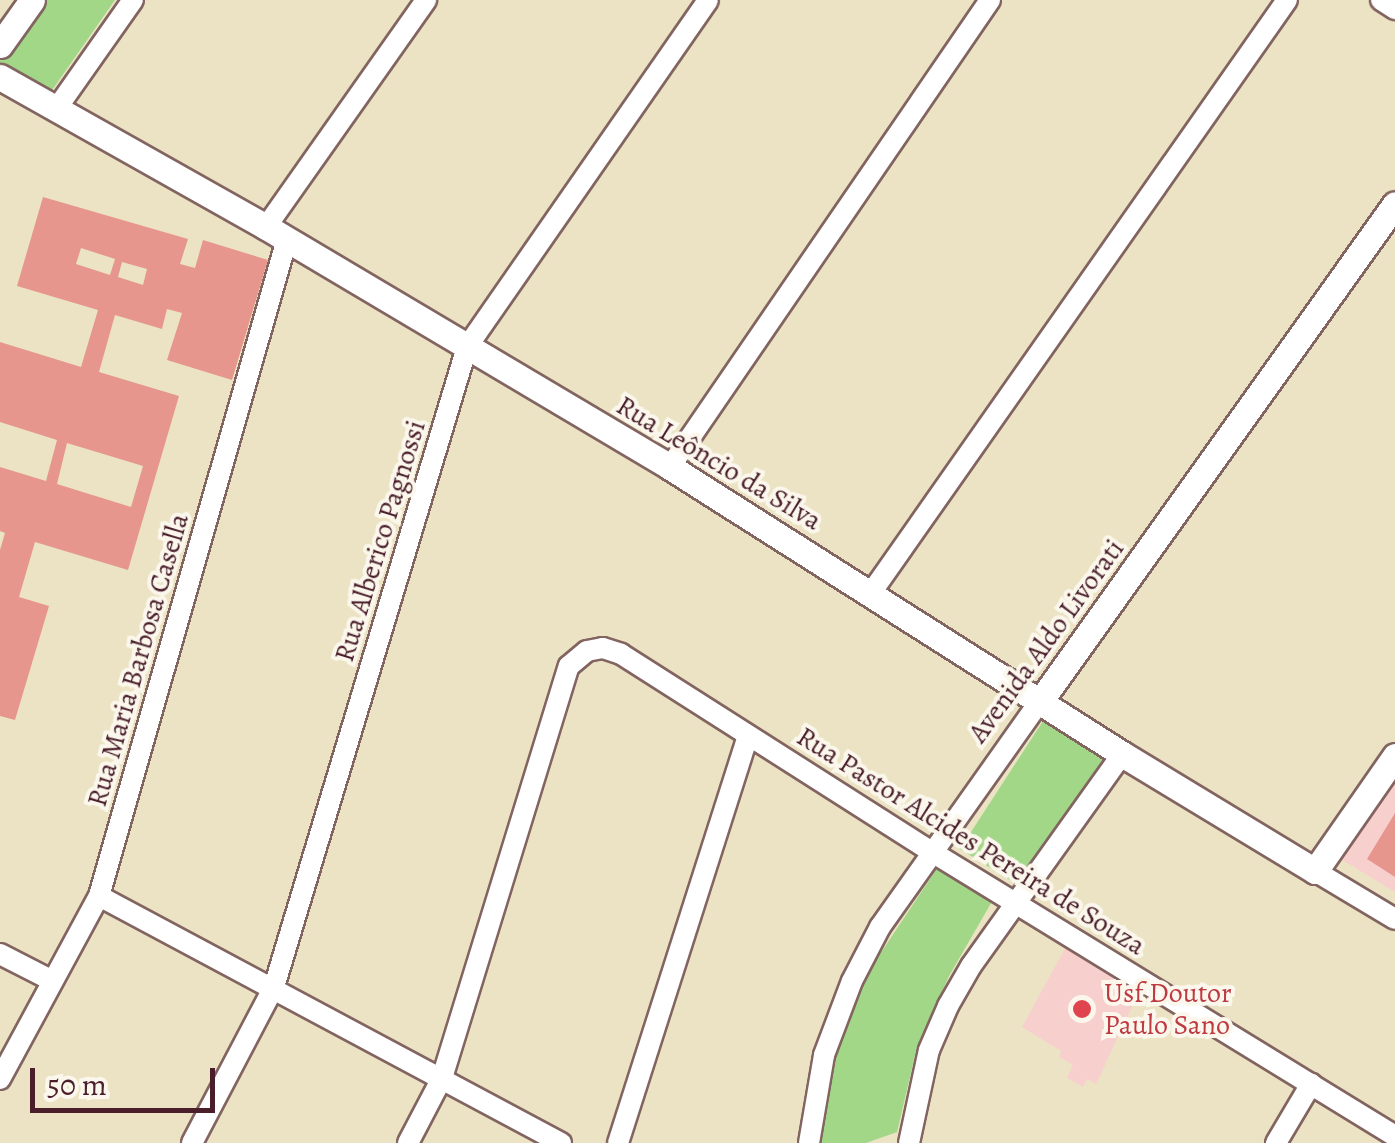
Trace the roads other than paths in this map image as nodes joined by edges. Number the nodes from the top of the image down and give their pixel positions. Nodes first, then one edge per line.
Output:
1 (32, 0) edge
2 (133, 0) edge
3 (426, 0) edge
4 (708, 0) edge
5 (990, 0) edge
6 (1287, 0) edge
7 (1381, 0) edge
8 (1395, 9) edge
9 (0, 46) edge
10 (0, 78) edge
11 (57, 108) junction
12 (1395, 204) edge
13 (276, 233) junction
14 (467, 348) junction
15 (670, 467) junction
16 (871, 593) junction
17 (1041, 700) junction
18 (748, 736) junction
19 (1122, 754) junction
20 (1395, 756) edge
21 (932, 852) junction
22 (1315, 871) junction
23 (99, 896) junction
24 (1017, 901) junction
25 (1395, 919) edge
26 (0, 954) edge
27 (53, 981) junction
28 (274, 987) junction
29 (442, 1078) junction
30 (0, 1080) edge
31 (1311, 1084) junction
32 (1395, 1136) edge
33 (192, 1143) edge
34 (408, 1143) edge
35 (561, 1143) edge
36 (618, 1143) edge
37 (810, 1143) edge
38 (909, 1143) edge
39 (1276, 1143) edge

1 - 9 street
2 - 11 street
3 - 13 street, Rua Maria Barbosa Casella
4 - 14 street, Rua Alberico Pagnossi
5 - 15 street
6 - 16 street
7 - 8 street
10 - 11 street, Rua Leôncio da Silva
11 - 13 street, Rua Leôncio da Silva
12 - 17 street, Avenida Aldo Livorati
13 - 14 street, Rua Leôncio da Silva
13 - 23 street, Rua Maria Barbosa Casella
14 - 15 street, Rua Leôncio da Silva
14 - 28 street, Rua Alberico Pagnossi
15 - 16 street, Rua Leôncio da Silva
16 - 17 street, Rua Leôncio da Silva
17 - 19 street, Rua Leôncio da Silva
17 - 21 street, Avenida Aldo Livorati
18 - 21 street, Rua Pastor Alcides Pereira de Souza
18 - 29 street, Rua Pastor Alcides Pereira de Souza
18 - 36 street
19 - 22 street, Rua Leôncio da Silva
19 - 24 street
20 - 22 street
21 - 24 street, Rua Pastor Alcides Pereira de Souza
21 - 37 street, Avenida Aldo Livorati
22 - 25 street, Rua Leôncio da Silva
23 - 27 street, Rua Maria Barbosa Casella
23 - 28 street
24 - 31 street, Rua Pastor Alcides Pereira de Souza
24 - 38 street
26 - 27 street
27 - 30 street, Rua Maria Barbosa Casella
28 - 29 street
28 - 33 street, Rua Alberico Pagnossi
29 - 34 street
29 - 35 street
31 - 32 street, Rua Pastor Alcides Pereira de Souza
31 - 39 street

